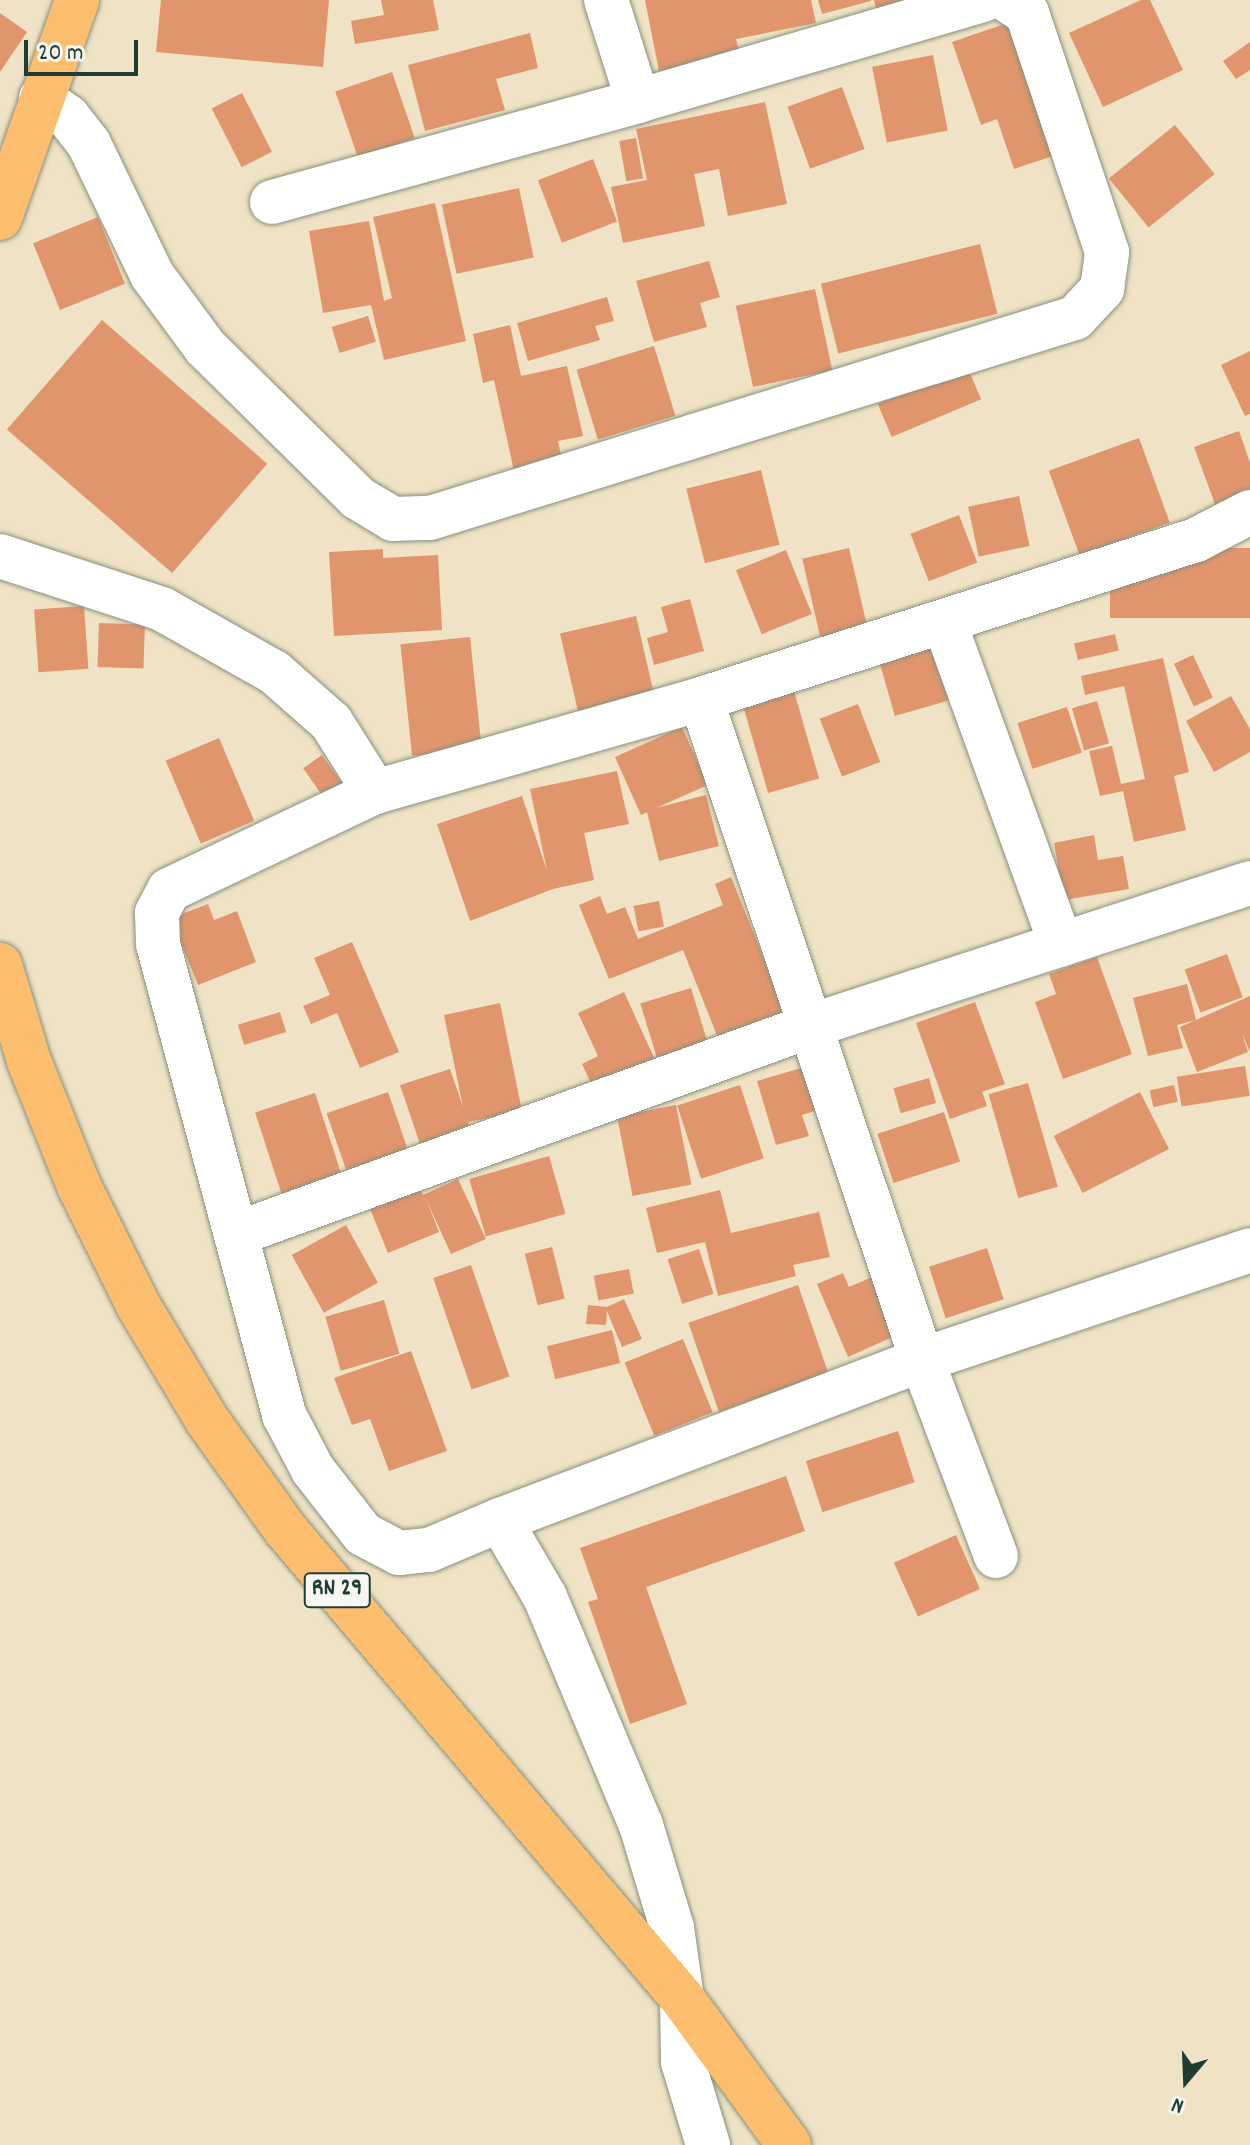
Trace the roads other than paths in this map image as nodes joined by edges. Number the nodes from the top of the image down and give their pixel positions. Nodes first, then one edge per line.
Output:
1 (77, 0) edge
2 (606, 0) edge
3 (984, 0) edge
4 (1007, 0) edge
5 (41, 98) junction
6 (638, 101) junction
7 (272, 202) dead end
8 (0, 214) edge
9 (1250, 512) edge
10 (0, 556) edge
11 (945, 624) junction
12 (701, 699) junction
13 (375, 792) junction
14 (1250, 883) edge
15 (1061, 945) junction
16 (0, 965) edge
17 (810, 1026) junction
18 (236, 1234) junction
19 (1250, 1250) edge
20 (922, 1360) junction
21 (500, 1520) junction
22 (996, 1556) dead end
23 (682, 1998) junction
24 (708, 2145) edge
25 (789, 2145) edge

1 - 5 main road
2 - 6 street
3 - 6 street
4 - 5 street
5 - 8 main road
6 - 7 street
9 - 11 street
10 - 13 street
11 - 12 street
11 - 15 street
12 - 13 street
12 - 17 street
13 - 18 street
14 - 15 street
15 - 17 street
16 - 23 main road, RN 29
17 - 18 street
17 - 20 street
18 - 21 street
19 - 20 street
20 - 21 street
20 - 22 street
21 - 23 street
23 - 24 street
23 - 25 main road, RN 29

